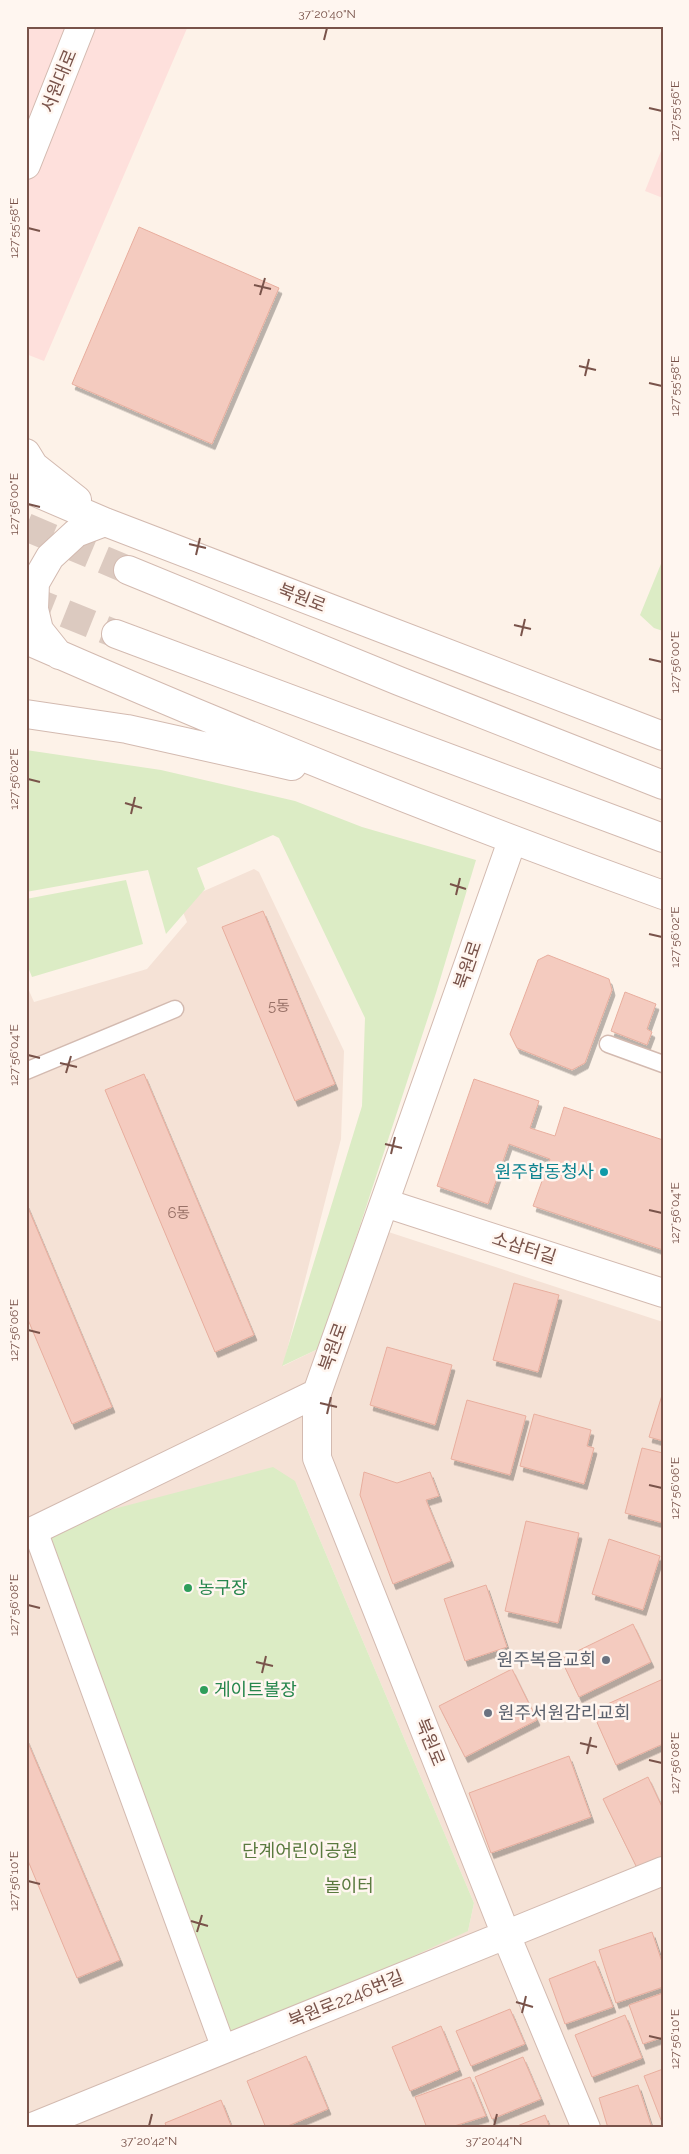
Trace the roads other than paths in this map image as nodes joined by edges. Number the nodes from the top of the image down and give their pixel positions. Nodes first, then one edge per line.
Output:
1 (81, 26) edge
2 (26, 165) edge
3 (26, 453) edge
4 (26, 488) edge
5 (105, 522) junction
6 (128, 570) tunnel mouth
7 (116, 634) tunnel mouth
8 (26, 640) edge
9 (59, 655) junction
10 (26, 714) edge
11 (663, 736) edge
12 (362, 781) junction
13 (663, 785) edge
14 (663, 838) edge
15 (512, 841) junction
16 (663, 895) edge
17 (175, 1009) dead end
18 (608, 1044) dead end
19 (661, 1058) edge
20 (26, 1071) edge
21 (385, 1203) junction
22 (663, 1293) edge
23 (317, 1393) junction
24 (35, 1530) joint
25 (663, 1871) edge
26 (506, 1934) junction
27 (224, 2049) junction
28 (30, 2128) edge
29 (586, 2128) edge

1 - 2 street, 서원대로
3 - 5 street
4 - 5 street, 북원로
5 - 9 street
5 - 11 street, 북원로
6 - 13 street
7 - 14 street
8 - 9 street
9 - 12 street
10 - 12 street
12 - 15 street
15 - 16 street
15 - 21 street, 북원로
17 - 20 lane
18 - 19 lane
21 - 22 street, 소삼터길
21 - 23 street, 북원로
23 - 24 street
23 - 26 street, 북원로
24 - 27 street
25 - 26 street, 북원로2246번길
26 - 27 street, 북원로2246번길
26 - 29 street, 북원로
27 - 28 street, 북원로2246번길

